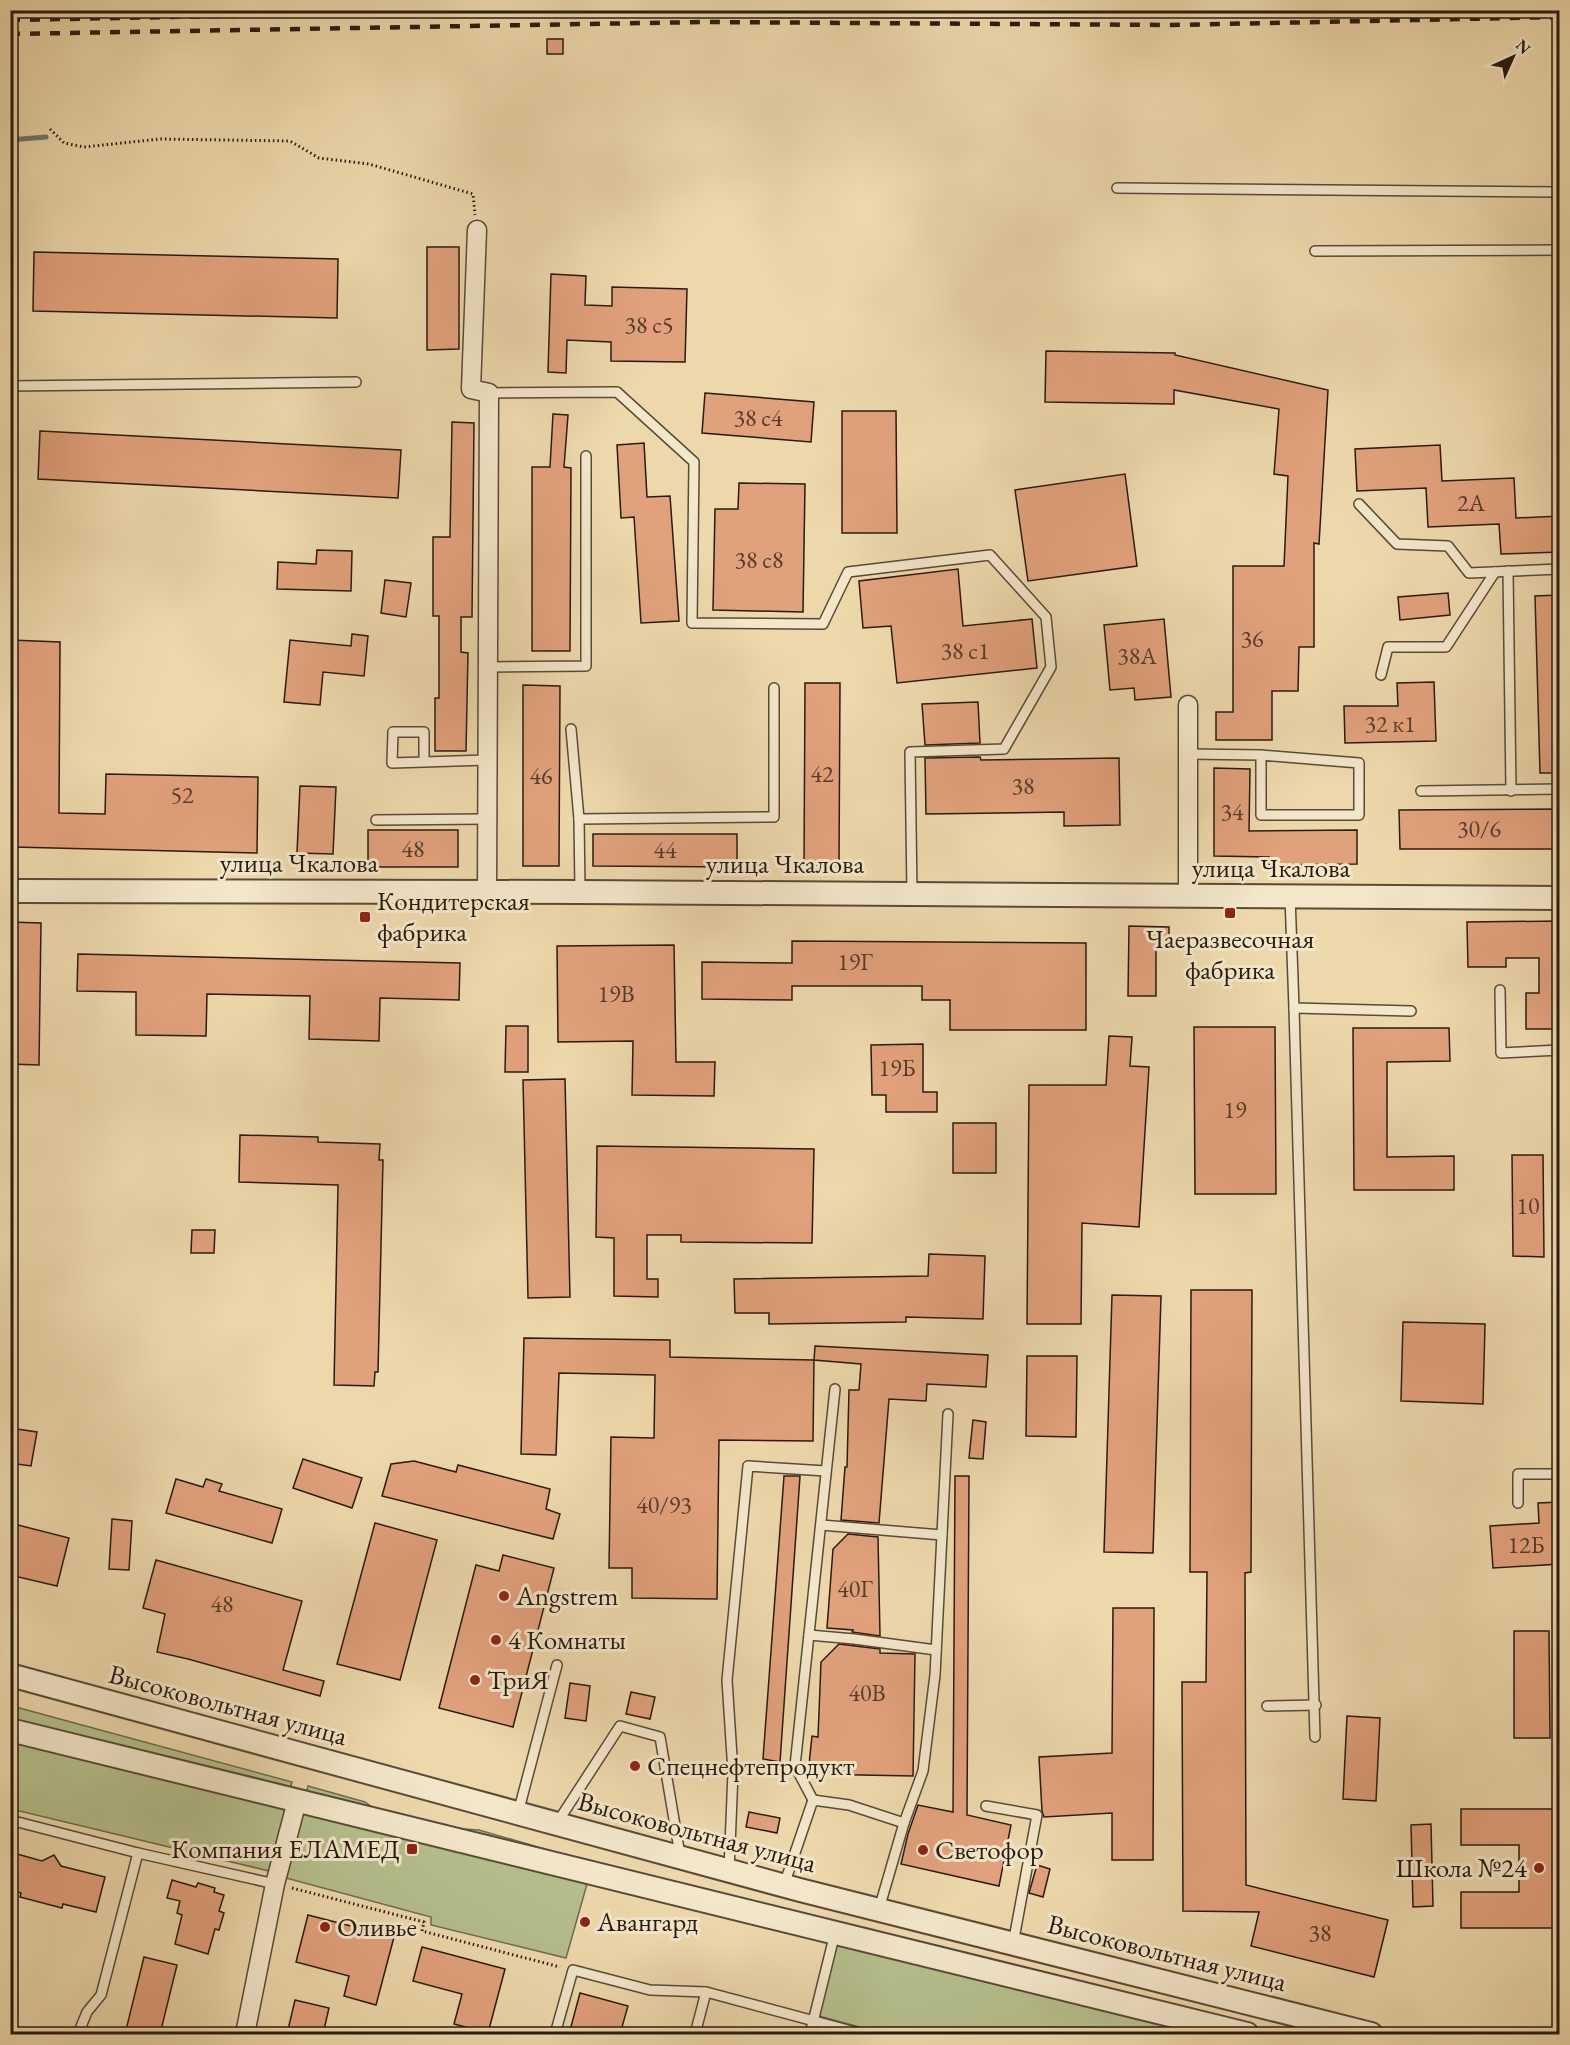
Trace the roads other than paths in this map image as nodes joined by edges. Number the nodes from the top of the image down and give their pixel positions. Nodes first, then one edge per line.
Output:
1 (1117, 188) dead end
2 (1560, 192) edge
3 (477, 230) road end
4 (1560, 250) edge
5 (1315, 251) dead end
6 (356, 382) dead end
7 (10, 386) edge
8 (489, 393) junction
9 (586, 456) dead end
10 (1359, 504) dead end
11 (1560, 569) edge
12 (1508, 571) junction
13 (1495, 572) junction
14 (486, 667) junction
15 (1381, 675) dead end
16 (774, 688) dead end
17 (1188, 705) dead end
18 (571, 729) dead end
19 (1188, 754) junction
20 (1261, 755) junction
21 (486, 760) junction
22 (424, 762) junction
23 (1560, 789) edge
24 (1421, 791) dead end
25 (1511, 791) junction
26 (486, 819) junction
27 (579, 819) junction
28 (376, 820) dead end
29 (10, 891) edge
30 (487, 892) junction
31 (580, 892) junction
32 (912, 894) junction
33 (1188, 896) junction
34 (1290, 896) junction
35 (1560, 898) edge
36 (1500, 990) dead end
37 (1294, 1008) junction
38 (1411, 1011) dead end
39 (1560, 1050) edge
40 (835, 1389) dead end
41 (948, 1414) dead end
42 (826, 1471) junction
43 (1560, 1474) edge
44 (1518, 1503) dead end
45 (821, 1525) junction
46 (942, 1535) junction
47 (809, 1635) junction
48 (936, 1650) junction
49 (557, 1665) dead end
50 (10, 1675) edge
51 (1316, 1705) junction
52 (1267, 1706) dead end
53 (10, 1730) edge
54 (1315, 1737) dead end
55 (813, 1800) junction
56 (297, 1801) junction
57 (986, 1806) dead end
58 (518, 1814) junction
59 (10, 1820) edge
60 (904, 1823) junction
61 (556, 1824) junction
62 (138, 1853) junction
63 (681, 1858) junction
64 (719, 1868) junction
65 (275, 1884) junction
66 (792, 1888) junction
67 (879, 1909) junction
68 (835, 1933) junction
69 (1013, 1944) junction
70 (706, 1992) junction
71 (813, 2021) junction
72 (1236, 2033) edge
73 (78, 2034) edge
74 (245, 2034) edge
75 (555, 2034) edge
76 (695, 2034) edge
77 (810, 2034) edge
78 (863, 2034) edge
79 (1371, 2034) edge

1 - 2 lane
3 - 8 street
4 - 5 lane
6 - 7 lane
8 - 14 street
8 - 32 lane
9 - 14 lane
10 - 13 lane
11 - 12 lane
12 - 13 lane
12 - 25 lane
13 - 15 lane
14 - 21 street
16 - 27 lane
17 - 19 street
18 - 27 lane
19 - 20 lane
19 - 33 street
20 - 20 lane
21 - 22 lane
21 - 26 street
22 - 22 lane
23 - 25 lane
24 - 25 lane
26 - 28 lane
26 - 30 street
27 - 31 lane
29 - 30 street, улица Чкалова
30 - 31 street, улица Чкалова
31 - 32 street, улица Чкалова
32 - 33 street, улица Чкалова
33 - 34 street, улица Чкалова
34 - 35 street, улица Чкалова
34 - 37 lane
36 - 39 lane
37 - 38 lane
37 - 51 lane
40 - 42 lane
41 - 46 lane
42 - 45 lane
42 - 64 lane
43 - 44 lane
45 - 46 lane
45 - 47 lane
46 - 48 lane
47 - 48 lane
47 - 55 lane
48 - 60 lane
49 - 58 lane
50 - 58 street, Высоковольтная улица
51 - 52 lane
51 - 54 lane
53 - 56 street
55 - 60 lane
55 - 66 lane
56 - 65 street
56 - 68 street
57 - 69 lane
58 - 61 street, Высоковольтная улица
59 - 62 lane
60 - 67 lane
61 - 63 street, Высоковольтная улица
61 - 63 lane
62 - 65 lane
62 - 73 lane
63 - 64 street, Высоковольтная улица
64 - 66 street, Высоковольтная улица
65 - 74 street
66 - 67 street, Высоковольтная улица
67 - 69 street, Высоковольтная улица
68 - 71 lane
68 - 72 street
69 - 79 street, Высоковольтная улица
70 - 71 lane
70 - 75 lane
70 - 76 lane
71 - 77 lane
71 - 78 lane

